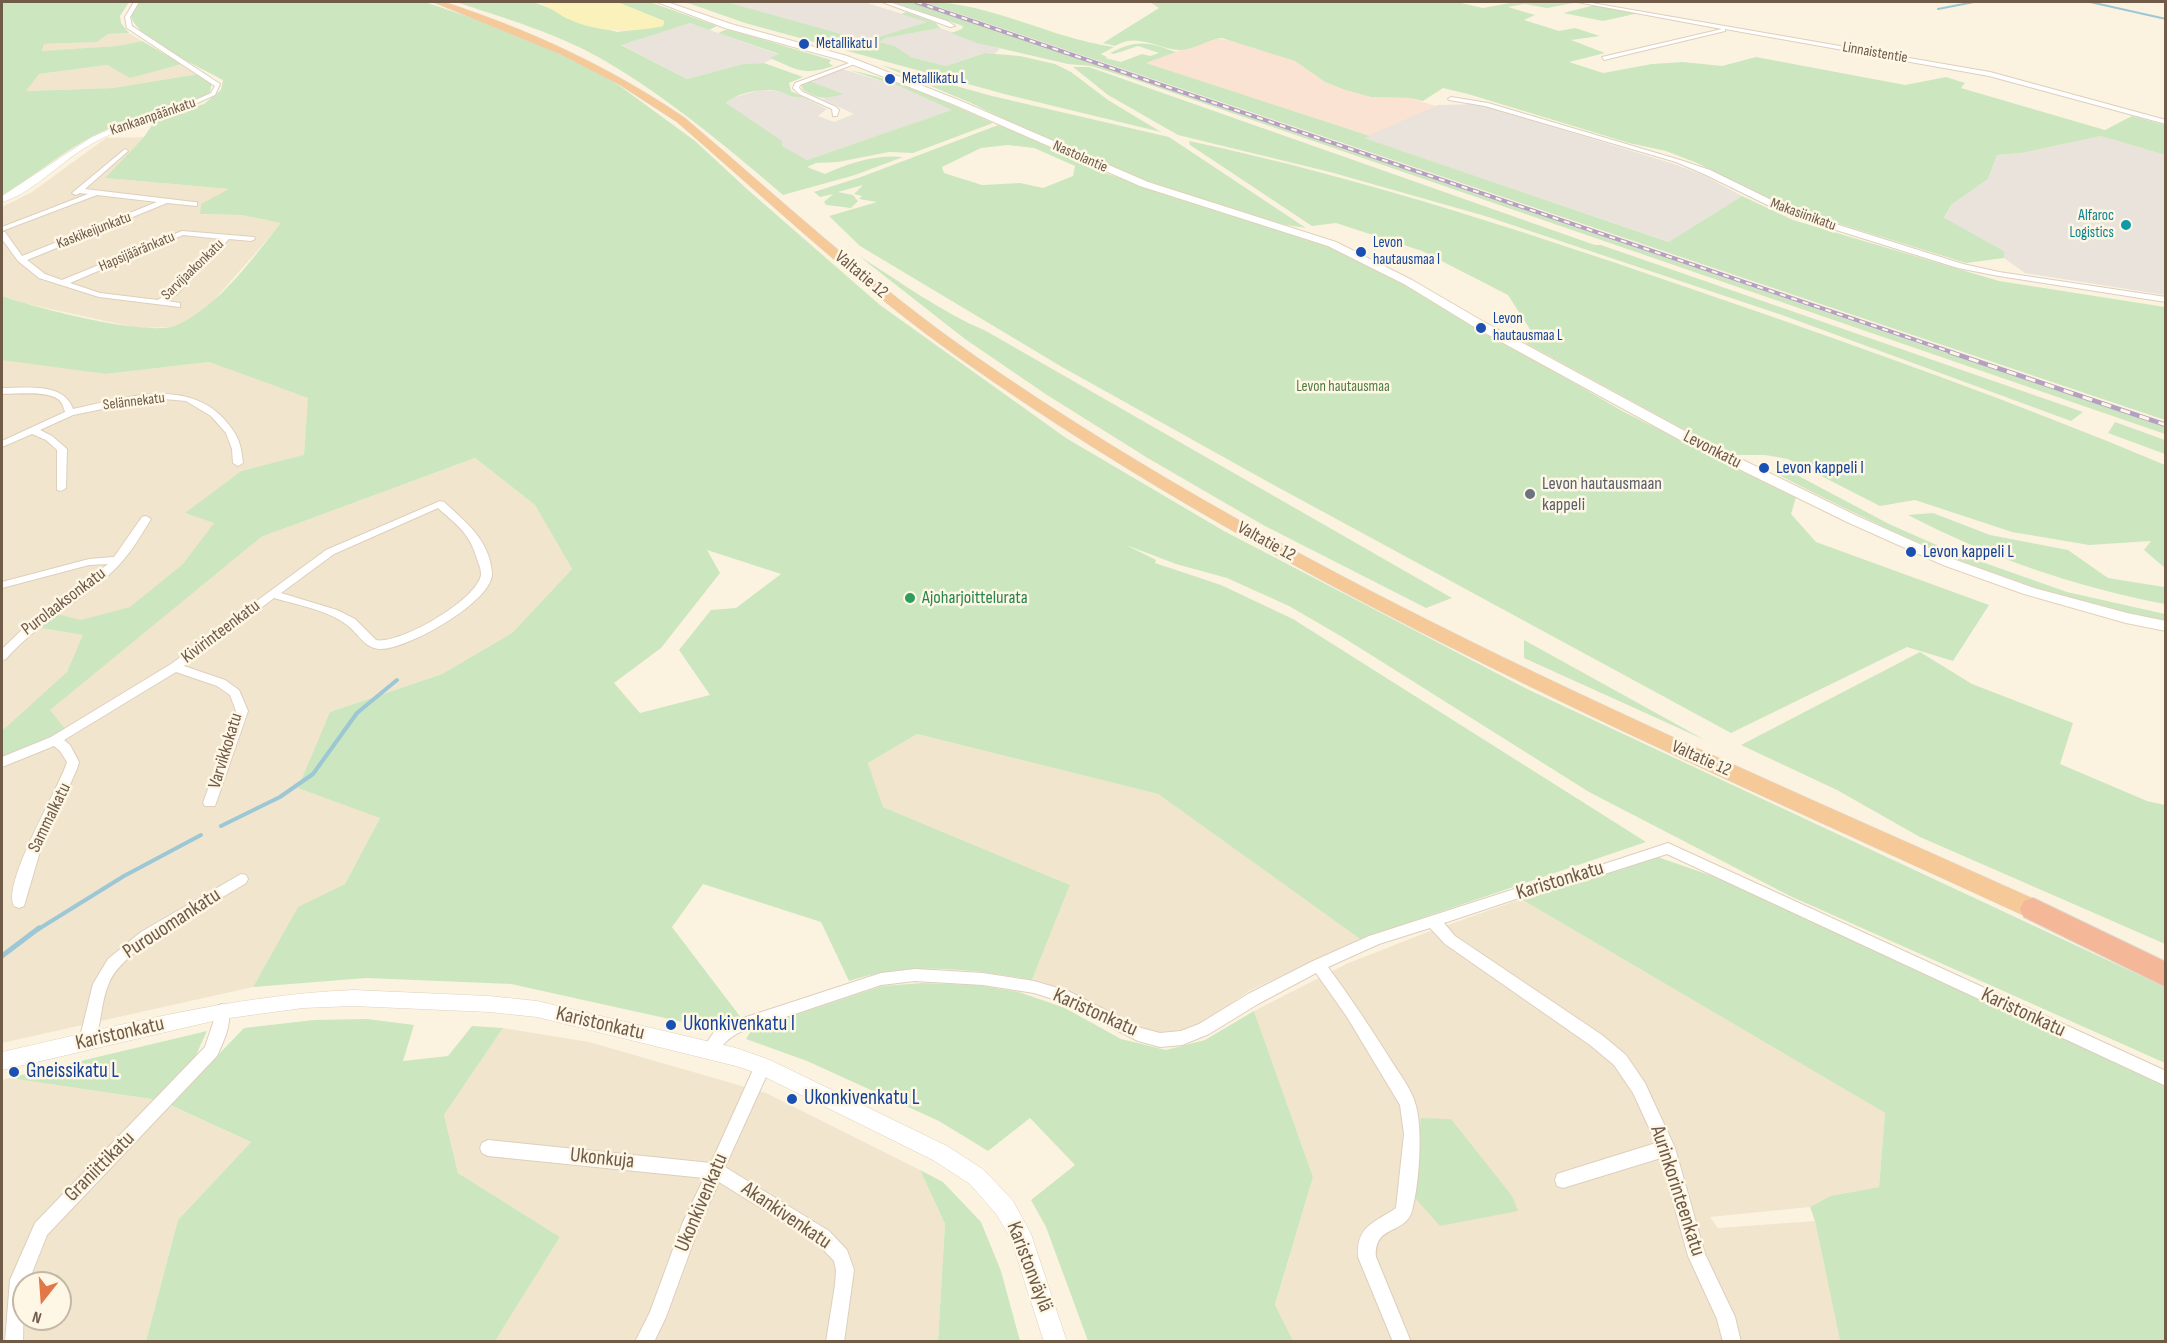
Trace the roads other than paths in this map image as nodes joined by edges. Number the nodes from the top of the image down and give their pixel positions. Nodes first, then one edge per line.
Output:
1 (136, 2) edge
2 (436, 2) edge
3 (661, 2) edge
4 (885, 2) edge
5 (1580, 2) edge
6 (952, 26) dead end
7 (1730, 28) junction
8 (1604, 58) dead end
9 (854, 63) junction
10 (1451, 99) dead end
11 (193, 103) joint
12 (835, 115) dead end
13 (2166, 122) edge
14 (124, 151) dead end
15 (79, 191) junction
16 (96, 193) junction
17 (2, 199) edge
18 (166, 201) junction
19 (194, 204) dead end
20 (65, 205) junction
21 (2, 229) edge
22 (2, 234) edge
23 (228, 236) junction
24 (1312, 236) joint
25 (250, 239) dead end
26 (21, 260) junction
27 (62, 283) junction
28 (2166, 300) edge
29 (159, 303) junction
30 (177, 305) dead end
31 (2, 391) edge
32 (70, 413) junction
33 (33, 431) junction
34 (2, 444) edge
35 (238, 463) dead end
36 (61, 488) dead end
37 (146, 519) dead end
38 (117, 560) junction
39 (2, 585) edge
40 (273, 594) junction
41 (2166, 627) edge
42 (2, 656) edge
43 (175, 666) junction
44 (55, 740) junction
45 (2, 762) edge
46 (210, 803) dead end
47 (241, 879) dead end
48 (19, 902) dead end
49 (2032, 909) joint
50 (1433, 921) junction
51 (1318, 965) junction
52 (2166, 970) edge
53 (222, 1011) junction
54 (87, 1041) junction
55 (709, 1051) junction
56 (2, 1061) edge
57 (763, 1066) junction
58 (2166, 1079) edge
59 (488, 1148) dead end
60 (1667, 1149) junction
61 (716, 1170) junction
62 (1563, 1180) dead end
63 (14, 1341) edge
64 (644, 1341) edge
65 (836, 1341) edge
66 (1056, 1341) edge
67 (1402, 1341) edge
68 (1732, 1341) edge

1 - 11 street, Kankaanpäänkatu
2 - 49 highway, Valtatie 12
3 - 9 main road, Nastolantie
4 - 6 street
5 - 7 street, Linnaistentie
7 - 8 street
7 - 13 street, Linnaistentie
9 - 12 street
9 - 24 main road, Nastolantie
10 - 28 street, Makasiinikatu
11 - 17 street, Kankaanpäänkatu
14 - 15 street
15 - 16 street, Kaskikeijunkatu
15 - 20 street
16 - 18 street, Kaskikeijunkatu
16 - 20 street
18 - 19 street, Kaskikeijunkatu
18 - 26 street, Kaskikeijunkatu
20 - 21 street
22 - 26 street
23 - 25 street, Hapsijääränkatu
23 - 27 street, Hapsijääränkatu
23 - 29 street, Sarvijaakonkatu
24 - 41 main road, Levonkatu
26 - 27 street
27 - 29 street
29 - 30 street
31 - 32 street
32 - 33 street, Selännekatu
32 - 35 street, Selännekatu
33 - 34 street, Selännekatu
33 - 36 street
37 - 38 street, Purolaaksonkatu
38 - 39 street
38 - 42 street, Purolaaksonkatu
40 - 40 street, Kivirinteenkatu
40 - 43 street, Kivirinteenkatu
43 - 44 street, Kivirinteenkatu
43 - 46 street, Varvikkokatu
44 - 45 street, Kivirinteenkatu
44 - 48 street, Sammalkatu
47 - 54 street, Purouomankatu
49 - 52 highway
50 - 51 street, Karistonkatu
50 - 58 street, Karistonkatu
50 - 60 street, Aurinkorinteenkatu
51 - 55 street, Karistonkatu
51 - 67 street
53 - 54 street, Karistonkatu
53 - 55 street, Karistonkatu
53 - 63 street, Graniittikatu
54 - 56 street, Karistonkatu
55 - 57 street, Karistonväylä
57 - 61 street, Ukonkivenkatu
57 - 66 street, Karistonväylä
59 - 61 street, Ukonkuja
60 - 62 street
60 - 68 street, Aurinkorinteenkatu
61 - 64 street, Ukonkivenkatu
61 - 65 street, Akankivenkatu

